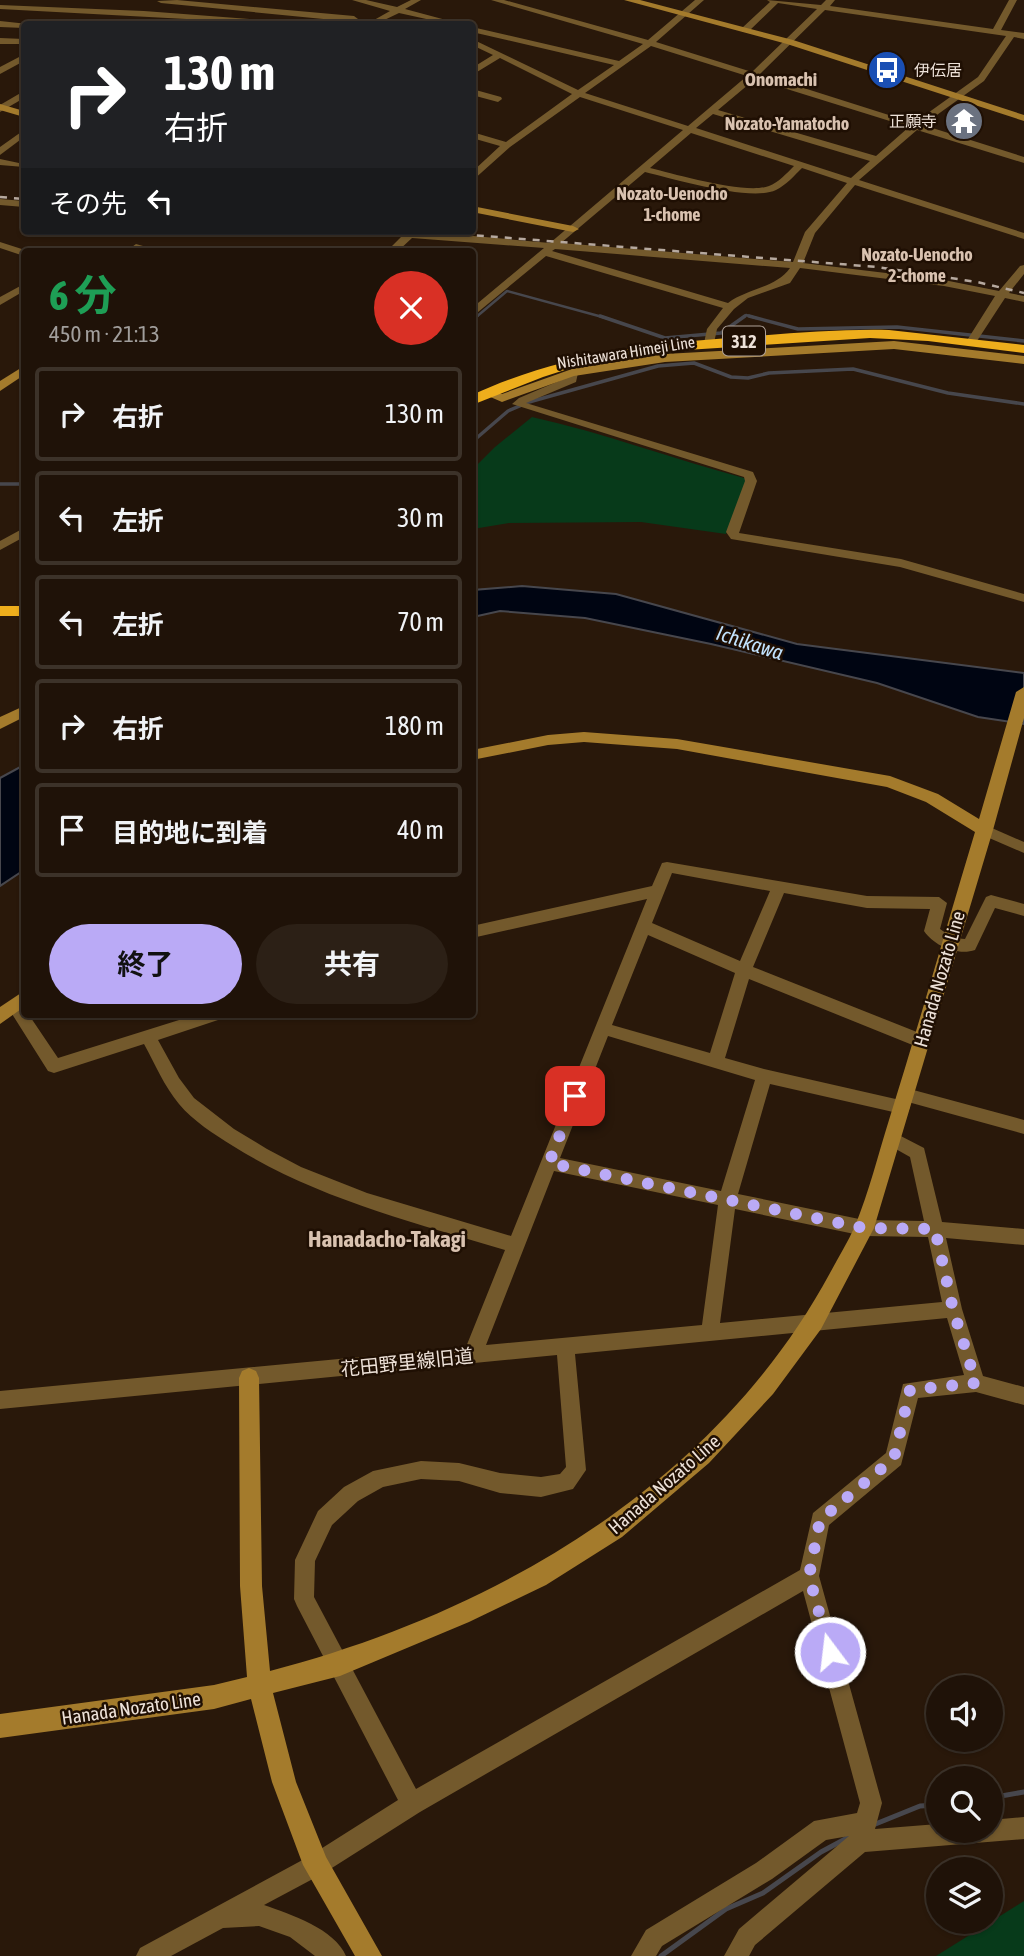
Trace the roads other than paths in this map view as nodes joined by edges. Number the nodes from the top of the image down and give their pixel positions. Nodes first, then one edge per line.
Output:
1 (12, 0) edge
2 (356, 0) edge
3 (417, 0) edge
4 (496, 0) edge
5 (629, 0) edge
6 (700, 0) edge
7 (774, 0) edge
8 (831, 0) edge
9 (1013, 0) edge
10 (162, 1) edge
11 (383, 2) edge
12 (0, 7) edge
13 (223, 7) junction
14 (820, 8) junction
15 (400, 10) junction
16 (143, 13) junction
17 (682, 14) junction
18 (419, 15) junction
19 (213, 19) junction
20 (354, 19) junction
21 (131, 21) edge
22 (194, 21) edge
23 (239, 21) edge
24 (346, 21) edge
25 (377, 21) edge
26 (408, 21) edge
27 (432, 21) edge
28 (444, 21) edge
29 (0, 24) edge
30 (21, 25) edge
31 (476, 30) edge
32 (746, 30) junction
33 (996, 32) junction
34 (1011, 35) junction
35 (1024, 36) edge
36 (0, 41) edge
37 (21, 42) edge
38 (790, 42) junction
39 (650, 43) junction
40 (476, 44) edge
41 (0, 51) edge
42 (21, 53) edge
43 (476, 53) edge
44 (496, 56) junction
45 (21, 60) edge
46 (622, 64) junction
47 (476, 69) edge
48 (0, 71) edge
49 (754, 75) junction
50 (476, 93) edge
51 (579, 94) junction
52 (955, 95) junction
53 (21, 96) edge
54 (498, 99) dead end
55 (1, 108) edge
56 (710, 111) junction
57 (21, 113) edge
58 (1024, 118) edge
59 (917, 125) junction
60 (689, 128) junction
61 (21, 136) edge
62 (476, 136) edge
63 (507, 145) junction
64 (0, 152) edge
65 (878, 160) junction
66 (1024, 160) edge
67 (0, 162) edge
68 (801, 164) junction
69 (21, 166) edge
70 (642, 169) junction
71 (476, 174) edge
72 (853, 181) junction
73 (0, 202) edge
74 (21, 204) edge
75 (476, 210) edge
76 (573, 229) junction
77 (409, 235) edge
78 (428, 235) edge
79 (1024, 236) edge
80 (0, 245) edge
81 (395, 248) edge
82 (551, 249) junction
83 (21, 252) edge
84 (797, 265) junction
85 (1024, 268) edge
86 (21, 289) edge
87 (1002, 294) junction
88 (1024, 299) edge
89 (0, 302) edge
90 (730, 307) junction
91 (476, 311) edge
92 (971, 342) junction
93 (709, 343) junction
94 (1024, 349) edge
95 (1024, 360) edge
96 (21, 372) edge
97 (572, 373) junction
98 (0, 387) edge
99 (480, 393) edge
100 (21, 534) edge
101 (0, 546) edge
102 (1024, 597) edge
103 (0, 611) edge
104 (21, 611) edge
105 (1024, 692) edge
106 (21, 712) edge
107 (0, 723) edge
108 (476, 754) edge
109 (986, 825) junction
110 (1024, 848) edge
111 (779, 887) junction
112 (656, 891) junction
113 (1024, 910) edge
114 (643, 926) junction
115 (476, 931) edge
116 (949, 943) junction
117 (744, 971) junction
118 (20, 1002) edge
119 (0, 1017) edge
120 (28, 1018) edge
121 (206, 1018) edge
122 (602, 1028) junction
123 (148, 1037) junction
124 (921, 1041) junction
125 (715, 1062) junction
126 (764, 1076) junction
127 (904, 1101) junction
128 (1024, 1127) edge
129 (893, 1139) junction
130 (549, 1163) junction
131 (727, 1201) junction
132 (864, 1228) junction
133 (935, 1229) junction
134 (1024, 1237) edge
135 (515, 1245) junction
136 (953, 1309) junction
137 (814, 1322) junction
138 (710, 1332) junction
139 (565, 1345) junction
140 (472, 1356) junction
141 (249, 1378) junction
142 (976, 1383) junction
143 (1024, 1396) edge
144 (0, 1400) edge
145 (809, 1576) junction
146 (340, 1664) junction
147 (259, 1684) junction
148 (0, 1726) edge
149 (412, 1804) junction
150 (1024, 1828) edge
151 (863, 1832) junction
152 (316, 1865) junction
153 (218, 1918) junction
154 (148, 1956) edge
155 (334, 1956) edge
156 (369, 1956) edge
157 (643, 1956) edge
158 (736, 1956) edge

1 - 12 street
2 - 11 street
3 - 15 street
4 - 39 street
5 - 17 main road
6 - 17 street
7 - 14 street
7 - 32 street
8 - 14 street
9 - 33 street
10 - 13 street
10 - 16 street
11 - 15 street
11 - 20 street
12 - 16 street
13 - 19 street
13 - 20 street
14 - 33 street
14 - 38 street
15 - 18 street
15 - 25 street
16 - 21 street
16 - 22 street
17 - 32 main road
17 - 39 street
18 - 26 street
18 - 27 street
18 - 28 street
19 - 22 street
19 - 23 street
20 - 24 street
29 - 30 street
31 - 46 street
32 - 38 main road
33 - 34 street
34 - 35 street
34 - 52 street
36 - 37 street
38 - 49 street
38 - 52 main road
39 - 46 street
39 - 49 street
40 - 44 street
41 - 42 street
43 - 44 street
44 - 47 street
44 - 51 street
45 - 48 street
46 - 51 street
49 - 56 street
49 - 59 street
50 - 54 street
51 - 60 street
51 - 63 street
52 - 58 main road
52 - 59 street
53 - 55 street
55 - 57 main road
56 - 60 street
56 - 65 street
59 - 65 street
59 - 66 street
60 - 68 street
60 - 70 street
61 - 64 street
62 - 63 street
63 - 71 street
65 - 72 street
67 - 69 street
68 - 70 street
68 - 72 street
70 - 76 street
72 - 79 street
72 - 84 street
73 - 74 street
75 - 76 main road
76 - 82 street
77 - 81 street
78 - 82 street
80 - 83 street
82 - 84 street
82 - 90 street
82 - 91 street
84 - 87 street
84 - 90 street
85 - 87 street
86 - 89 street
87 - 88 street
87 - 92 street
90 - 93 street
92 - 93 highway, 312
92 - 94 highway, 312
93 - 99 highway, 312
95 - 97 main road, Nishitawara Himeji Line
96 - 98 main road
97 - 99 main road, Nishitawara Himeji Line
97 - 102 street
100 - 101 street
103 - 104 highway
105 - 109 main road, Hanada Nozato Line
106 - 107 main road
108 - 109 main road
109 - 110 street
109 - 116 main road, Hanada Nozato Line
111 - 112 street
111 - 116 street
111 - 117 street
112 - 114 street
112 - 115 street
113 - 116 street
114 - 117 street
114 - 122 street
116 - 124 main road, Hanada Nozato Line
117 - 124 street
117 - 125 street
118 - 119 main road
120 - 123 street
121 - 123 street
122 - 125 street
122 - 130 street
123 - 135 street
124 - 127 main road, Hanada Nozato Line
125 - 126 street
126 - 127 street
126 - 131 street
127 - 128 street
127 - 129 main road, Hanada Nozato Line
129 - 132 main road, Hanada Nozato Line
129 - 133 street
130 - 131 street
130 - 135 street
131 - 132 street
131 - 138 street
132 - 133 street
132 - 137 main road, Hanada Nozato Line
133 - 134 street
133 - 136 street
135 - 140 street
136 - 137 street, 花田野里線旧道
136 - 142 street
137 - 138 street, 花田野里線旧道
137 - 146 main road, Hanada Nozato Line
138 - 139 street, 花田野里線旧道
139 - 140 street, 花田野里線旧道
139 - 146 street
140 - 141 street, 花田野里線旧道
141 - 144 street, 花田野里線旧道
141 - 147 main road
142 - 143 street
142 - 145 street
145 - 149 street
145 - 151 street
146 - 147 main road, Hanada Nozato Line
146 - 149 street
147 - 148 main road, Hanada Nozato Line
147 - 152 main road
149 - 152 street
150 - 151 street
151 - 157 street
151 - 158 street
152 - 153 street
152 - 156 main road
153 - 154 street
153 - 155 street

